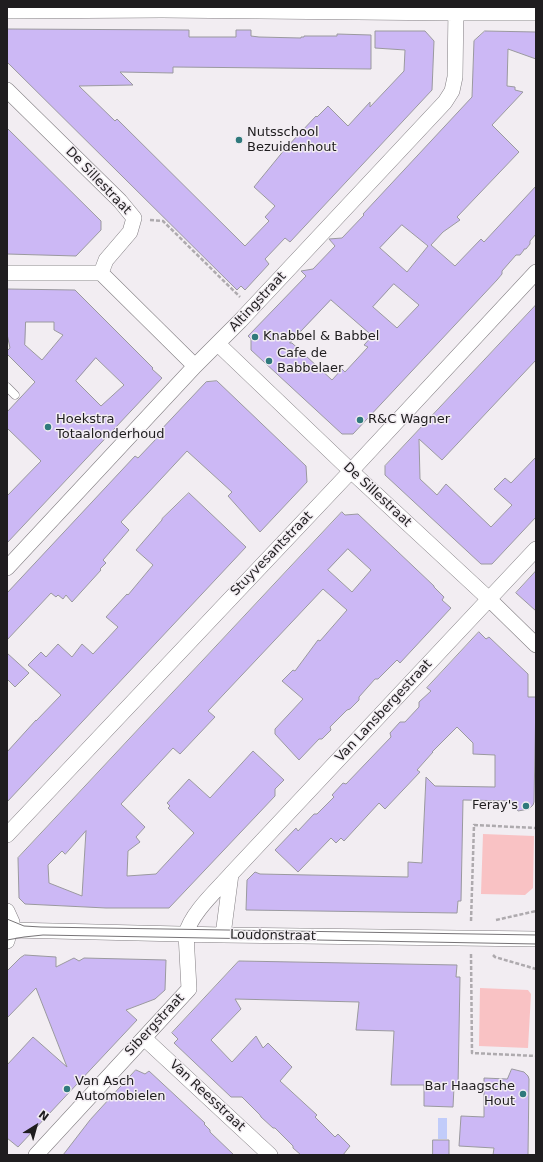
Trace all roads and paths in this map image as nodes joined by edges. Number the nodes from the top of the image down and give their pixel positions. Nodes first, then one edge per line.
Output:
1 (456, 10) edge
2 (7, 11) edge
3 (536, 13) edge
4 (7, 90) edge
5 (134, 218) junction
6 (536, 272) edge
7 (7, 273) edge
8 (101, 273) junction
9 (252, 308) junction
10 (218, 344) junction
11 (195, 366) junction
12 (7, 387) edge
13 (15, 395) dead end
14 (351, 471) junction
15 (536, 549) edge
16 (7, 568) edge
17 (489, 599) junction
18 (536, 645) edge
19 (7, 835) edge
20 (231, 874) junction
21 (7, 911) edge
22 (186, 934) junction
23 (9, 935) edge
24 (223, 935) junction
25 (536, 939) edge
26 (144, 1038) junction
27 (36, 1155) edge
28 (270, 1155) edge

1 - 2 street
1 - 3 street
1 - 9 street, Altingstraat
4 - 5 street, De Sillestraat
5 - 8 street, De Sillestraat
5 - 9 path
6 - 14 street, Stuyvesantstraat
7 - 8 street
8 - 11 street
9 - 10 street, Altingstraat
10 - 11 street, Altingstraat
10 - 14 street, De Sillestraat
11 - 16 street, Altingstraat
12 - 13 lane
14 - 17 street, De Sillestraat
14 - 19 street, Stuyvesantstraat
15 - 17 street, Van Lansbergestraat
17 - 18 street, De Sillestraat
17 - 20 street, Van Lansbergestraat
20 - 22 street, Van Lansbergestraat
20 - 24 street
21 - 23 street
22 - 23 street, Loudonstraat
22 - 24 street, Loudonstraat
22 - 26 street, Sibergstraat
24 - 25 street, Loudonstraat
26 - 27 street, Sibergstraat
26 - 28 street, Van Reesstraat

